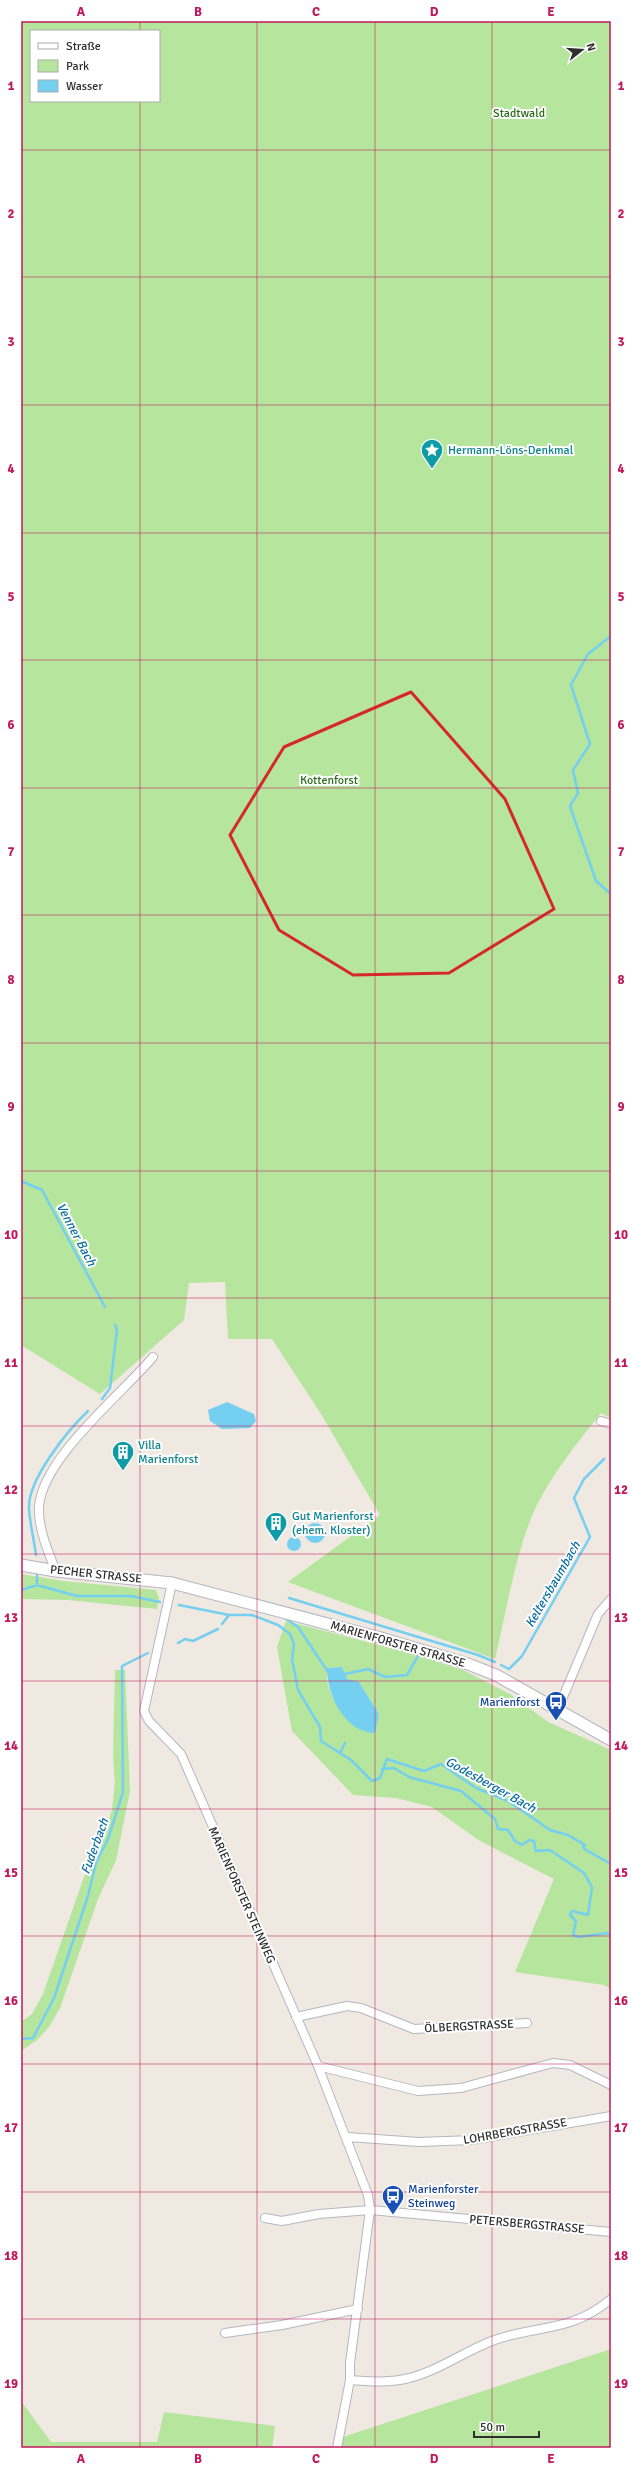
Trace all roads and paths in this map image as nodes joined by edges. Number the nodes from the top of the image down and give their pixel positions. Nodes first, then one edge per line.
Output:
1 (154, 1357) dead end
2 (601, 1421) dead end
3 (611, 1424) edge
4 (21, 1565) edge
5 (56, 1571) junction
6 (172, 1583) junction
7 (611, 1599) edge
8 (558, 1709) junction
9 (611, 1740) edge
10 (296, 2017) junction
11 (528, 2023) dead end
12 (318, 2066) junction
13 (611, 2085) edge
14 (611, 2116) edge
15 (348, 2137) junction
16 (370, 2210) junction
17 (265, 2218) dead end
18 (611, 2232) edge
19 (611, 2299) edge
20 (358, 2309) junction
21 (225, 2333) dead end
22 (350, 2380) junction
23 (337, 2448) edge

1 - 5 street
2 - 3 street
4 - 5 main road, PECHER STRASSE
5 - 6 main road, PECHER STRASSE
6 - 8 main road, MARIENFORSTER STRASSE
6 - 10 street, MARIENFORSTER STEINWEG
7 - 8 street
8 - 9 main road, MARIENFORSTER STRASSE
10 - 11 street, ÖLBERGSTRASSE
10 - 12 street, MARIENFORSTER STEINWEG
12 - 13 street
12 - 15 street, MARIENFORSTER STEINWEG
14 - 15 street, LOHRBERGSTRASSE
15 - 16 street, MARIENFORSTER STEINWEG
16 - 17 street
16 - 18 street, PETERSBERGSTRASSE
16 - 20 street, MARIENFORSTER STEINWEG
19 - 22 street
20 - 21 street
20 - 22 street, MARIENFORSTER STEINWEG
22 - 23 street, MARIENFORSTER STEINWEG

